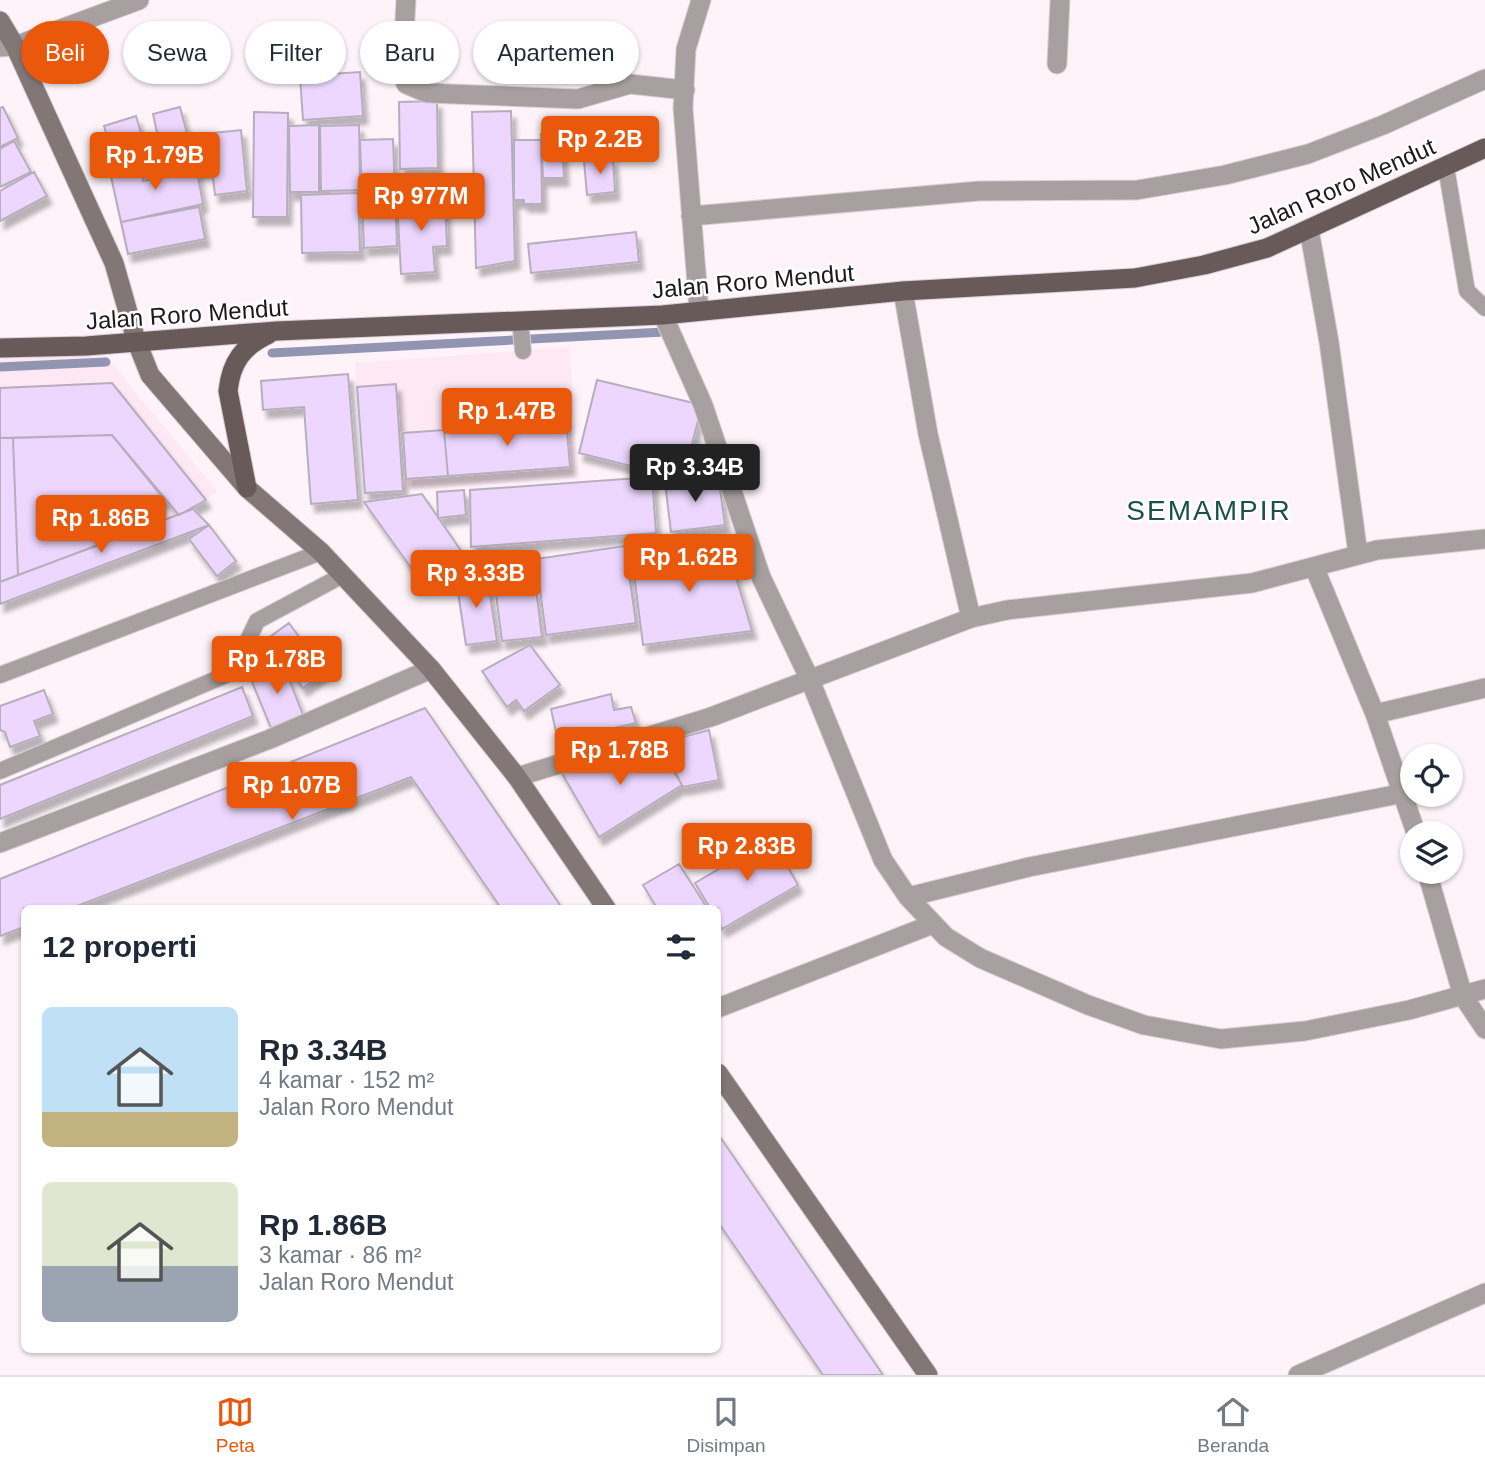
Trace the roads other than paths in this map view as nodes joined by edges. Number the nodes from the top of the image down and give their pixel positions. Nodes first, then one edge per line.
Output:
1 (139, 0) edge
2 (406, 0) edge
3 (701, 0) edge
4 (1060, 0) edge
5 (0, 22) edge
6 (8, 47) edge
7 (1057, 64) dead end
8 (1485, 79) edge
9 (685, 90) junction
10 (1485, 148) edge
11 (1447, 167) junction
12 (691, 222) junction
13 (1309, 229) junction
14 (903, 291) junction
15 (1485, 308) edge
16 (699, 310) junction
17 (663, 315) junction
18 (521, 326) junction
19 (277, 331) junction
20 (136, 341) junction
21 (0, 348) edge
22 (523, 351) dead end
23 (247, 488) junction
24 (1485, 539) edge
25 (321, 552) junction
26 (1358, 554) junction
27 (1315, 569) junction
28 (343, 575) junction
29 (971, 618) junction
30 (431, 669) junction
31 (0, 675) edge
32 (810, 680) junction
33 (1485, 688) edge
34 (1375, 714) junction
35 (0, 771) edge
36 (517, 777) junction
37 (1400, 782) edge
38 (1400, 794) edge
39 (0, 843) edge
40 (1430, 884) edge
41 (908, 897) junction
42 (604, 905) edge
43 (933, 924) junction
44 (1485, 989) edge
45 (1463, 996) junction
46 (721, 1007) edge
47 (1485, 1029) edge
48 (721, 1077) edge
49 (1485, 1293) edge
50 (928, 1375) edge
51 (1298, 1375) edge

1 - 6 street
2 - 9 street
3 - 9 street
4 - 7 street
5 - 6 main road
6 - 20 main road
8 - 12 street
9 - 12 street
10 - 11 main road, Jalan Roro Mendut
11 - 13 main road, Jalan Roro Mendut
11 - 15 lane
12 - 16 street
13 - 14 main road, Jalan Roro Mendut
13 - 26 street
14 - 16 main road, Jalan Roro Mendut
14 - 29 street
16 - 17 main road, Jalan Roro Mendut
17 - 18 main road, Jalan Roro Mendut
17 - 32 street
18 - 19 main road, Jalan Roro Mendut
18 - 22 lane
19 - 20 main road, Jalan Roro Mendut
19 - 23 main road
20 - 21 main road, Jalan Roro Mendut
20 - 23 main road
23 - 25 main road
24 - 26 street
25 - 28 main road
25 - 31 lane
26 - 27 street
27 - 29 street
27 - 34 street
28 - 30 main road
28 - 35 lane
29 - 32 street
30 - 36 main road
30 - 39 street
32 - 36 street
32 - 41 street
33 - 34 street
34 - 37 street
36 - 42 main road
38 - 41 street
40 - 45 street
41 - 43 street
43 - 45 street
43 - 46 street
44 - 45 street
45 - 47 street
48 - 50 main road
49 - 51 street

